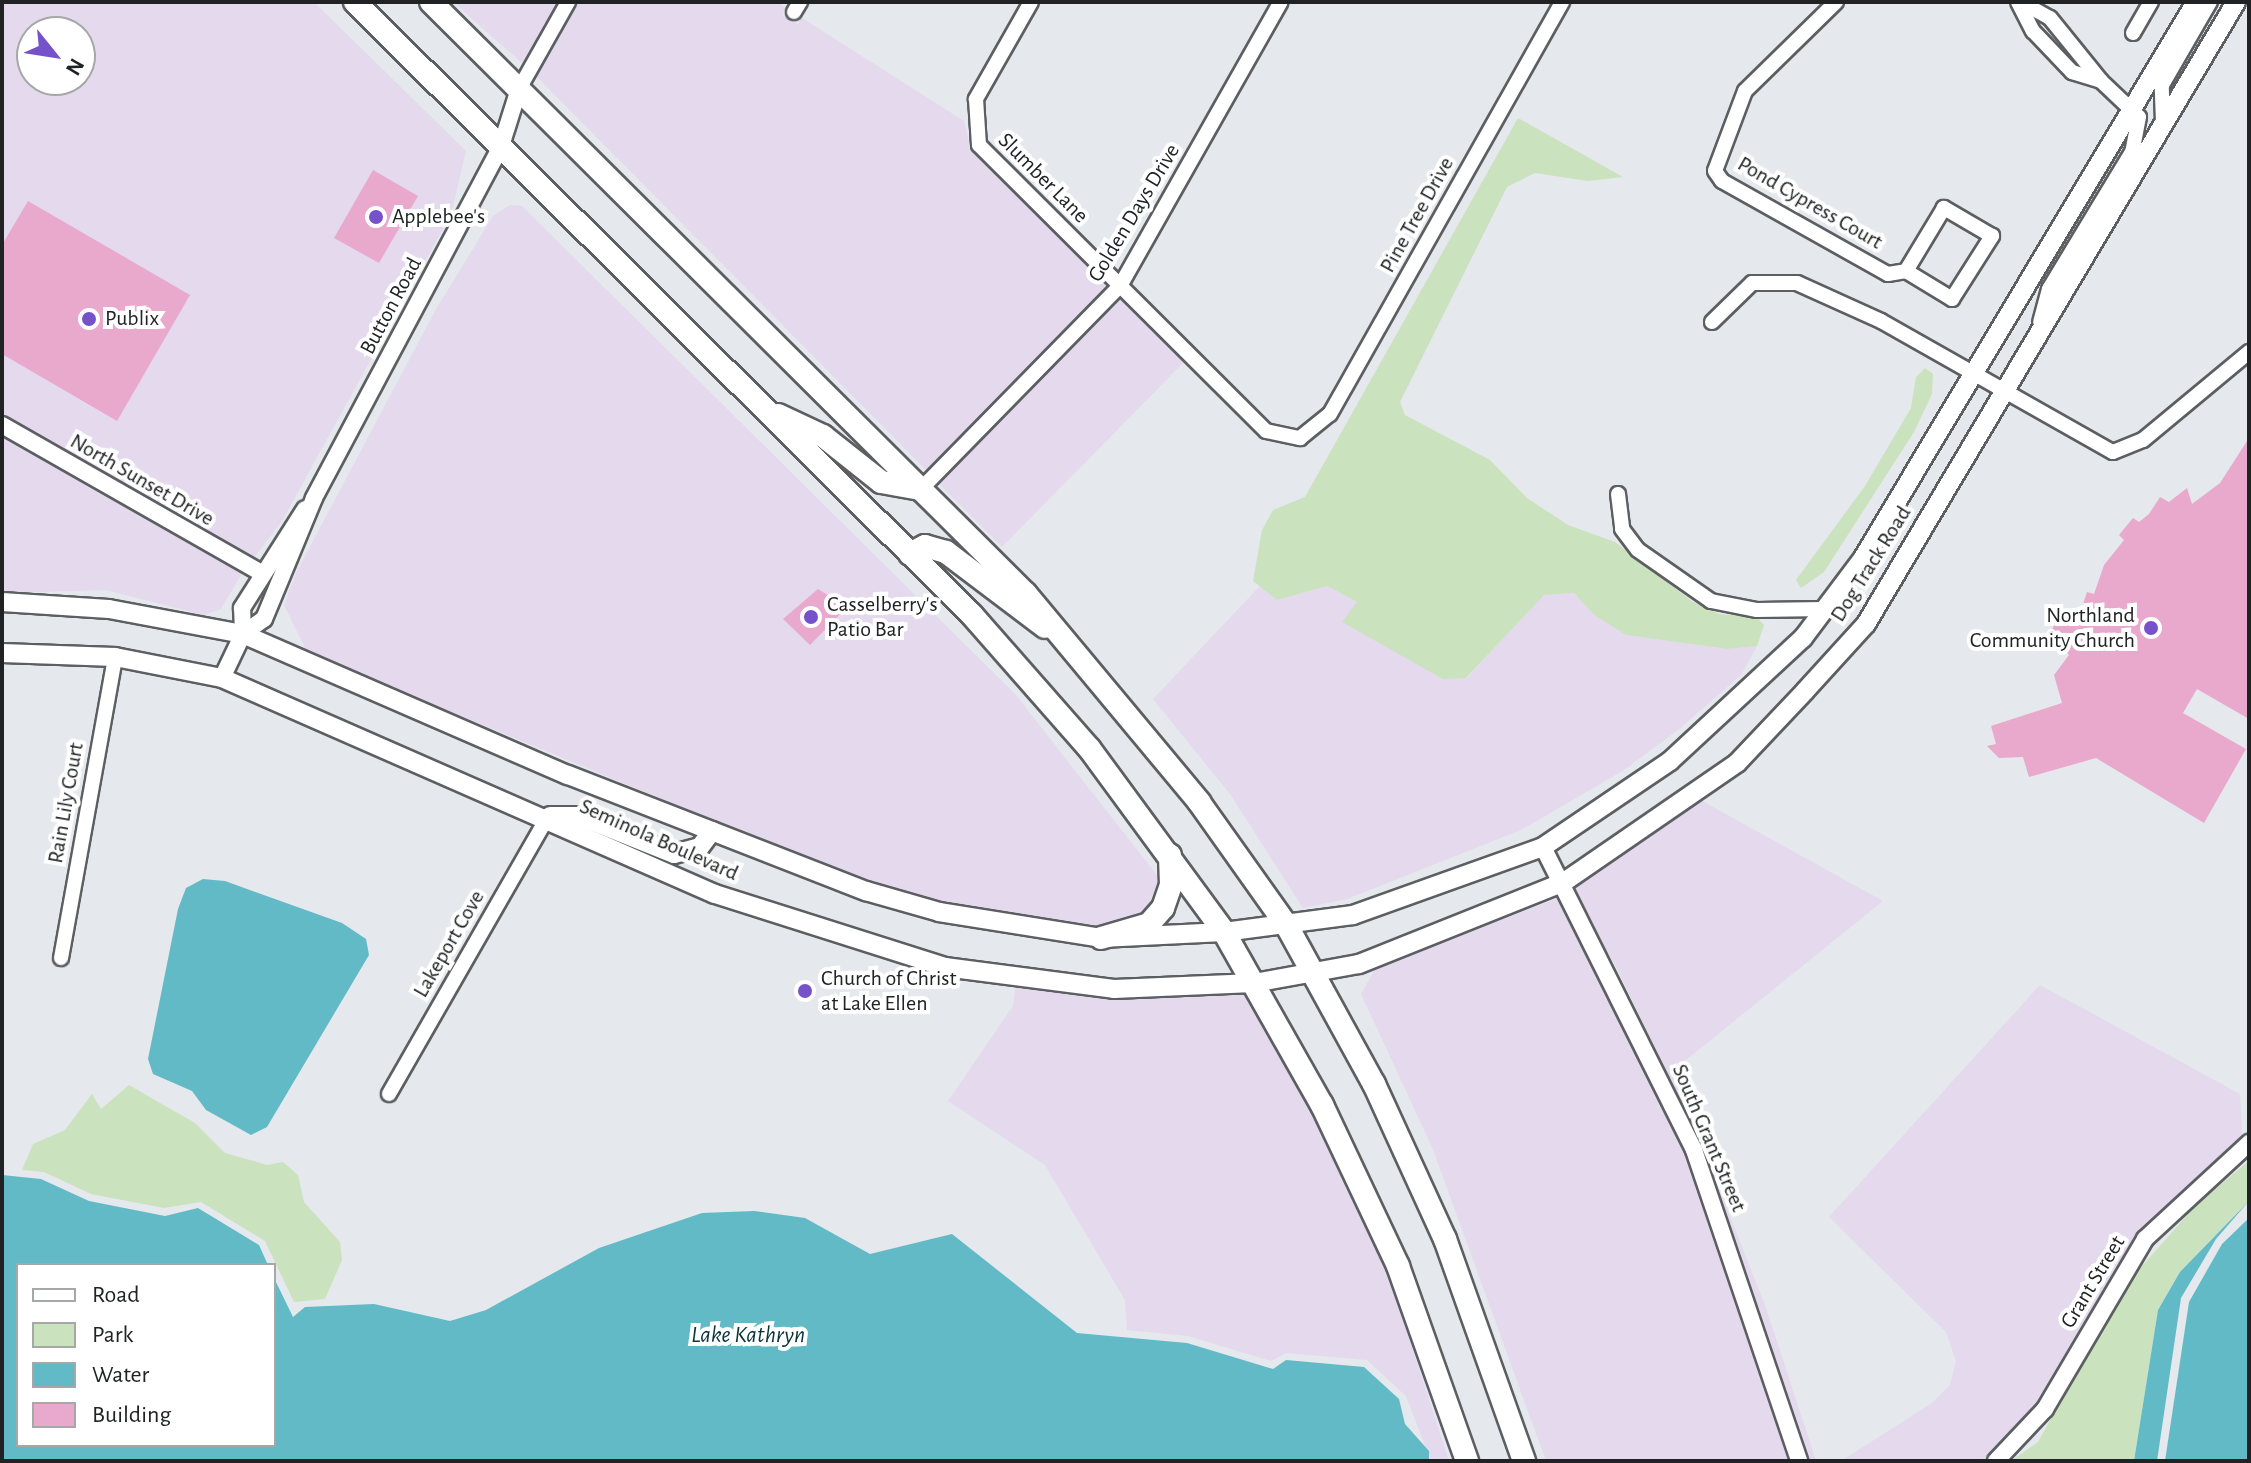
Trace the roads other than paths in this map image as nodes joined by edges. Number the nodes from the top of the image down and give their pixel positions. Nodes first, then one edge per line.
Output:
1 (355, 2) edge
2 (431, 2) edge
3 (568, 2) edge
4 (1031, 2) edge
5 (1281, 2) edge
6 (1562, 2) edge
7 (1836, 2) edge
8 (2020, 2) edge
9 (2151, 2) edge
10 (2196, 2) edge
11 (2210, 2) edge
12 (2236, 2) edge
13 (2062, 30) junction
14 (2133, 33) dead end
15 (2046, 45) junction
16 (2101, 81) junction
17 (519, 89) junction
18 (2134, 106) junction
19 (2163, 123) junction
20 (501, 146) junction
21 (1906, 271) junction
22 (1120, 286) junction
23 (1712, 322) dead end
24 (2035, 337) junction
25 (2249, 352) edge
26 (1974, 375) junction
27 (2003, 391) junction
28 (762, 408) junction
29 (2, 425) edge
30 (1300, 438) joint
31 (921, 489) junction
32 (1618, 494) dead end
33 (314, 498) junction
34 (910, 554) junction
35 (261, 573) junction
36 (2, 602) edge
37 (1825, 609) junction
38 (243, 634) junction
39 (1076, 648) junction
40 (2, 653) edge
41 (115, 657) junction
42 (222, 678) junction
43 (548, 816) junction
44 (712, 831) junction
45 (1543, 847) junction
46 (1170, 854) junction
47 (1564, 882) junction
48 (1287, 926) junction
49 (1224, 932) junction
50 (1101, 938) junction
51 (61, 958) dead end
52 (1316, 975) junction
53 (1254, 983) junction
54 (389, 1094) dead end
55 (2249, 1143) edge
56 (1445, 1395) junction
57 (1467, 1461) edge
58 (1484, 1461) edge
59 (1524, 1461) edge
60 (1799, 1461) edge
61 (1996, 1461) edge

1 - 20 main road
2 - 17 main road
3 - 17 street
4 - 22 street, Slumber Lane
5 - 22 street, Golden Days Drive
6 - 30 street, Pine Tree Drive
7 - 21 street, Pond Cypress Court
8 - 13 street
8 - 15 street
9 - 14 street
10 - 18 main road, Dog Track Road
11 - 19 street
12 - 19 main road, Dog Track Road
13 - 15 street
13 - 16 street
15 - 16 street
16 - 18 street
17 - 20 street, Button Road
17 - 31 main road
18 - 24 street
18 - 26 main road, Dog Track Road
19 - 24 main road, Dog Track Road
20 - 28 main road
20 - 33 street, Button Road
21 - 21 street, Pond Cypress Court
22 - 30 street, Slumber Lane
22 - 31 street, Golden Days Drive
23 - 26 street
24 - 27 main road, Dog Track Road
25 - 27 street
26 - 27 street
26 - 37 main road, Dog Track Road
27 - 47 main road, Dog Track Road
28 - 31 main road
28 - 34 main road
29 - 35 street, North Sunset Drive
31 - 39 main road
32 - 37 street
33 - 35 street, Button Road
33 - 38 street, Button Road
34 - 39 main road
34 - 46 main road
35 - 38 street, Button Road
36 - 38 main road, Seminola Boulevard
37 - 45 main road, Dog Track Road
38 - 42 street, Button Road
38 - 44 main road, Seminola Boulevard
39 - 48 main road
40 - 41 main road, Seminola Boulevard
41 - 42 main road, Seminola Boulevard
41 - 51 street, Rain Lily Court
42 - 43 main road, Seminola Boulevard
43 - 44 main road
43 - 53 main road, Seminola Boulevard
43 - 54 street, Lakeport Cove
44 - 50 main road, Seminola Boulevard
45 - 47 street, South Grant Street
45 - 48 main road, Dog Track Road
46 - 49 main road
46 - 50 main road
47 - 52 main road, Dog Track Road
47 - 60 street, South Grant Street
48 - 49 main road, Seminola Boulevard
48 - 52 main road
49 - 50 main road, Seminola Boulevard
49 - 53 main road
52 - 53 main road, Seminola Boulevard
52 - 59 main road
53 - 56 main road
55 - 61 street, Grant Street
56 - 57 main road
56 - 58 main road

